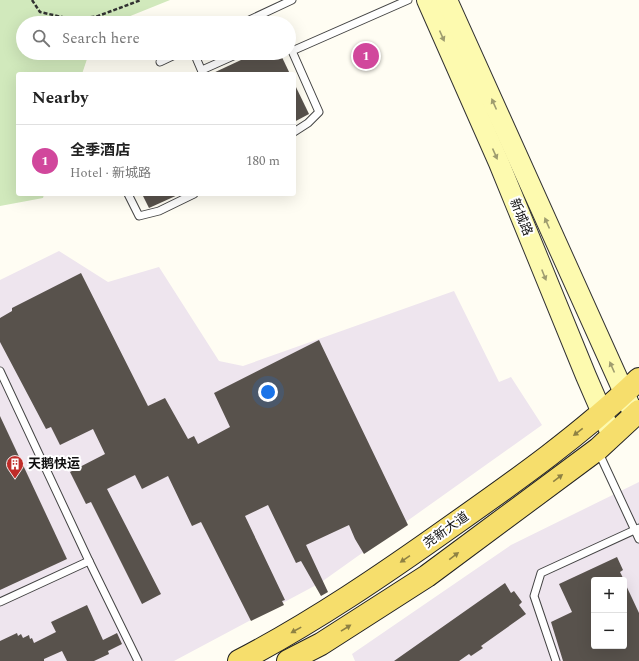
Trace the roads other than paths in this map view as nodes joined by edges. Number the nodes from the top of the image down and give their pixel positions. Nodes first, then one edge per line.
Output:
1 (292, 0) edge
2 (408, 0) edge
3 (427, 0) edge
4 (447, 0) edge
5 (258, 16) edge
6 (296, 46) edge
7 (164, 60) edge
8 (197, 60) edge
9 (226, 60) edge
10 (295, 60) edge
11 (160, 62) dead end
12 (203, 72) edge
13 (296, 131) edge
14 (129, 196) edge
15 (190, 196) edge
16 (0, 371) edge
17 (632, 387) edge
18 (602, 413) junction
19 (637, 413) edge
20 (605, 442) junction
21 (637, 529) edge
22 (639, 540) edge
23 (89, 561) junction
24 (0, 602) edge
25 (138, 661) edge
26 (239, 661) edge
27 (288, 661) edge
28 (556, 661) edge

1 - 5 lane
2 - 6 lane
3 -> 18 main road, 新城路
17 -> 4 main road, 新城路
7 - 11 lane
8 - 12 lane
9 - 12 lane
10 - 13 lane
14 - 15 lane
16 - 23 lane
17 - 18 main road, 尧新大道
17 - 19 main road, 新城路
18 - 20 main road, 新城路
18 -> 26 main road, 尧新大道
19 - 20 main road, 尧新大道
20 - 21 lane
27 -> 20 main road, 尧新大道
21 - 22 lane
21 - 28 lane
23 - 24 lane
23 - 25 lane

